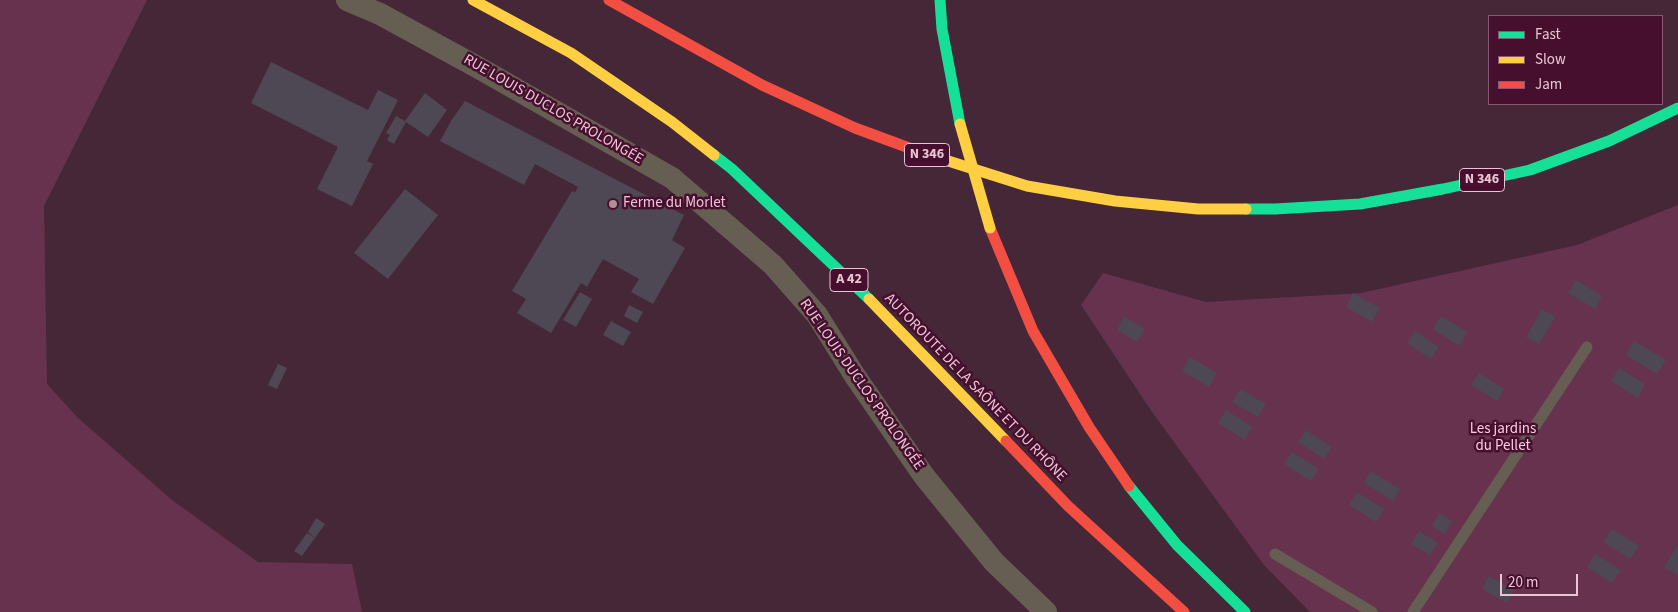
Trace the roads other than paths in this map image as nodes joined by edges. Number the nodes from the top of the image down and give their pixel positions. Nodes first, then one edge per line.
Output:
1 (347, 0) edge
2 (473, 0) edge
3 (609, 0) edge
4 (940, 0) edge
5 (1678, 108) edge
6 (1586, 346) dead end
7 (1275, 554) dead end
8 (1046, 612) edge
9 (1184, 612) edge
10 (1245, 612) edge
11 (1372, 612) edge
12 (1414, 612) edge

1 - 8 street, RUE LOUIS DUCLOS PROLONGÉE
2 - 9 highway, AUTOROUTE DE LA SAÔNE ET DU RHÔNE / A 42
3 - 5 highway, N 346
4 - 10 highway, bridge
6 - 12 lane
7 - 11 lane

